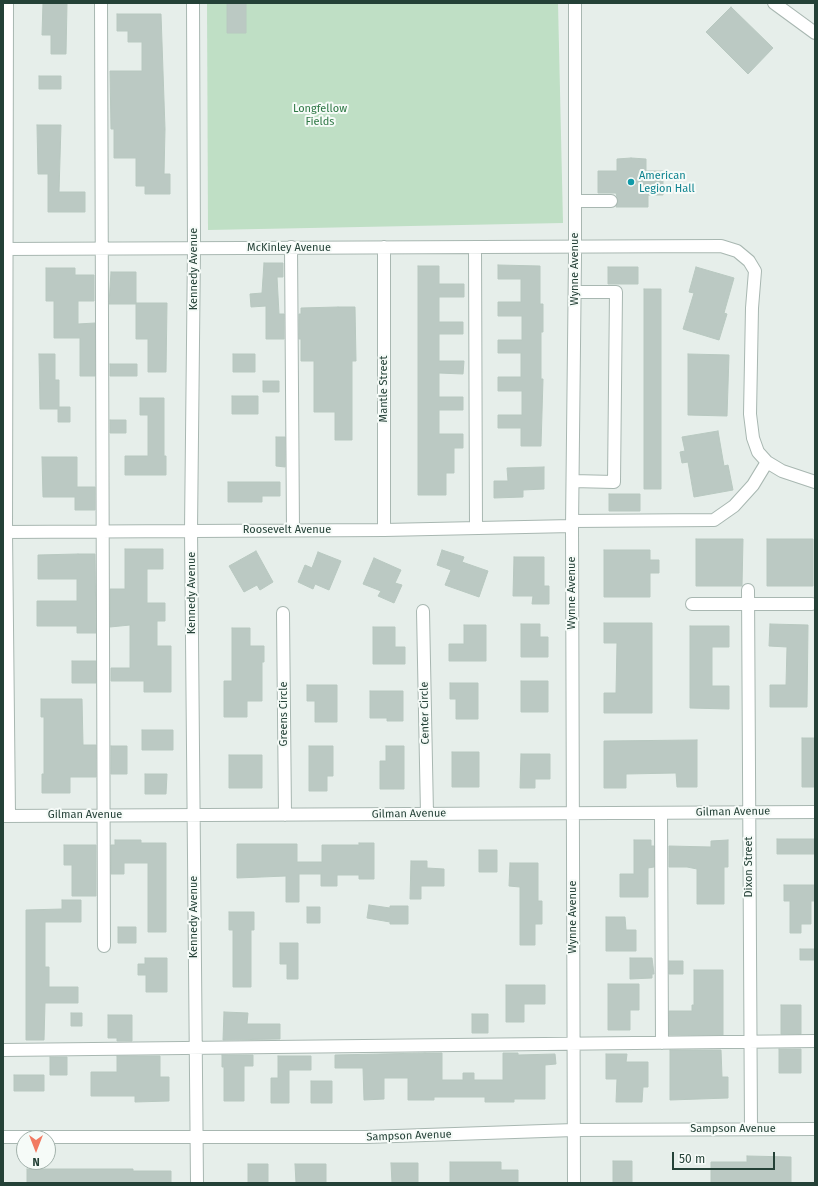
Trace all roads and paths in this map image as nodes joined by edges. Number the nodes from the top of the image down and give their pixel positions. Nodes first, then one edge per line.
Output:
1 (7, 3) edge
2 (101, 3) edge
3 (193, 3) edge
4 (575, 3) edge
5 (774, 3) edge
6 (815, 33) edge
7 (575, 201) junction
8 (611, 201) dead end
9 (575, 246) junction
10 (384, 247) junction
11 (475, 247) junction
12 (101, 248) junction
13 (194, 248) junction
14 (291, 248) junction
15 (5, 249) edge
16 (575, 292) junction
17 (767, 462) junction
18 (572, 481) junction
19 (815, 482) edge
20 (572, 524) junction
21 (476, 528) junction
22 (191, 530) junction
23 (293, 530) junction
24 (384, 530) junction
25 (102, 531) junction
26 (5, 532) edge
27 (748, 590) dead end
28 (692, 604) dead end
29 (748, 604) junction
30 (812, 604) dead end
31 (423, 611) dead end
32 (283, 613) dead end
33 (573, 812) junction
34 (748, 812) junction
35 (815, 812) edge
36 (661, 813) junction
37 (427, 814) junction
38 (105, 815) junction
39 (194, 815) junction
40 (284, 815) junction
41 (6, 816) edge
42 (104, 946) dead end
43 (815, 1041) edge
44 (750, 1042) junction
45 (662, 1043) junction
46 (574, 1044) junction
47 (194, 1048) junction
48 (3, 1050) edge
49 (751, 1129) junction
50 (815, 1129) edge
51 (574, 1130) junction
52 (3, 1137) edge
53 (195, 1138) junction
54 (196, 1183) edge
55 (574, 1183) edge

1 - 15 street
2 - 12 street
3 - 13 street, Kennedy Avenue
4 - 7 street, Wynne Avenue
5 - 6 street
7 - 8 street
7 - 9 street, Wynne Avenue
9 - 11 street, McKinley Avenue
9 - 16 street, Wynne Avenue
9 - 17 street, McKinley Avenue
10 - 11 street, McKinley Avenue
10 - 14 street, McKinley Avenue
10 - 24 street, Mantle Street
11 - 21 street
12 - 13 street, McKinley Avenue
12 - 15 street, McKinley Avenue
12 - 25 street
13 - 14 street, McKinley Avenue
13 - 22 street, Kennedy Avenue
14 - 23 street
15 - 26 street
16 - 18 street, Wynne Avenue
16 - 18 street
17 - 19 street
17 - 20 street, Roosevelt Avenue
18 - 20 street, Wynne Avenue
20 - 21 street, Roosevelt Avenue
20 - 33 street, Wynne Avenue
21 - 24 street, Roosevelt Avenue
22 - 23 street, Roosevelt Avenue
22 - 25 street, Roosevelt Avenue
22 - 39 street, Kennedy Avenue
23 - 24 street, Roosevelt Avenue
25 - 26 street, Roosevelt Avenue
25 - 38 street
26 - 41 street
27 - 29 street, Dixon Street
28 - 29 street
29 - 30 street
29 - 34 street, Dixon Street
31 - 37 street, Center Circle
32 - 40 street, Greens Circle
33 - 36 street, Gilman Avenue
33 - 37 street, Gilman Avenue
33 - 46 street, Wynne Avenue
34 - 35 street, Gilman Avenue
34 - 36 street, Gilman Avenue
34 - 44 street, Dixon Street
36 - 45 street
37 - 40 street, Gilman Avenue
38 - 39 street, Gilman Avenue
38 - 41 street, Gilman Avenue
38 - 42 street
39 - 40 street, Gilman Avenue
39 - 47 street, Kennedy Avenue
43 - 44 street
44 - 45 street
44 - 49 street, Dixon Street
45 - 46 street
46 - 47 street
46 - 51 street, Wynne Avenue
47 - 48 street
47 - 53 street, Kennedy Avenue
49 - 50 street, Sampson Avenue
49 - 51 street, Sampson Avenue
51 - 53 street, Sampson Avenue
51 - 55 street, Wynne Avenue
52 - 53 street, Sampson Avenue
53 - 54 street, Kennedy Avenue

